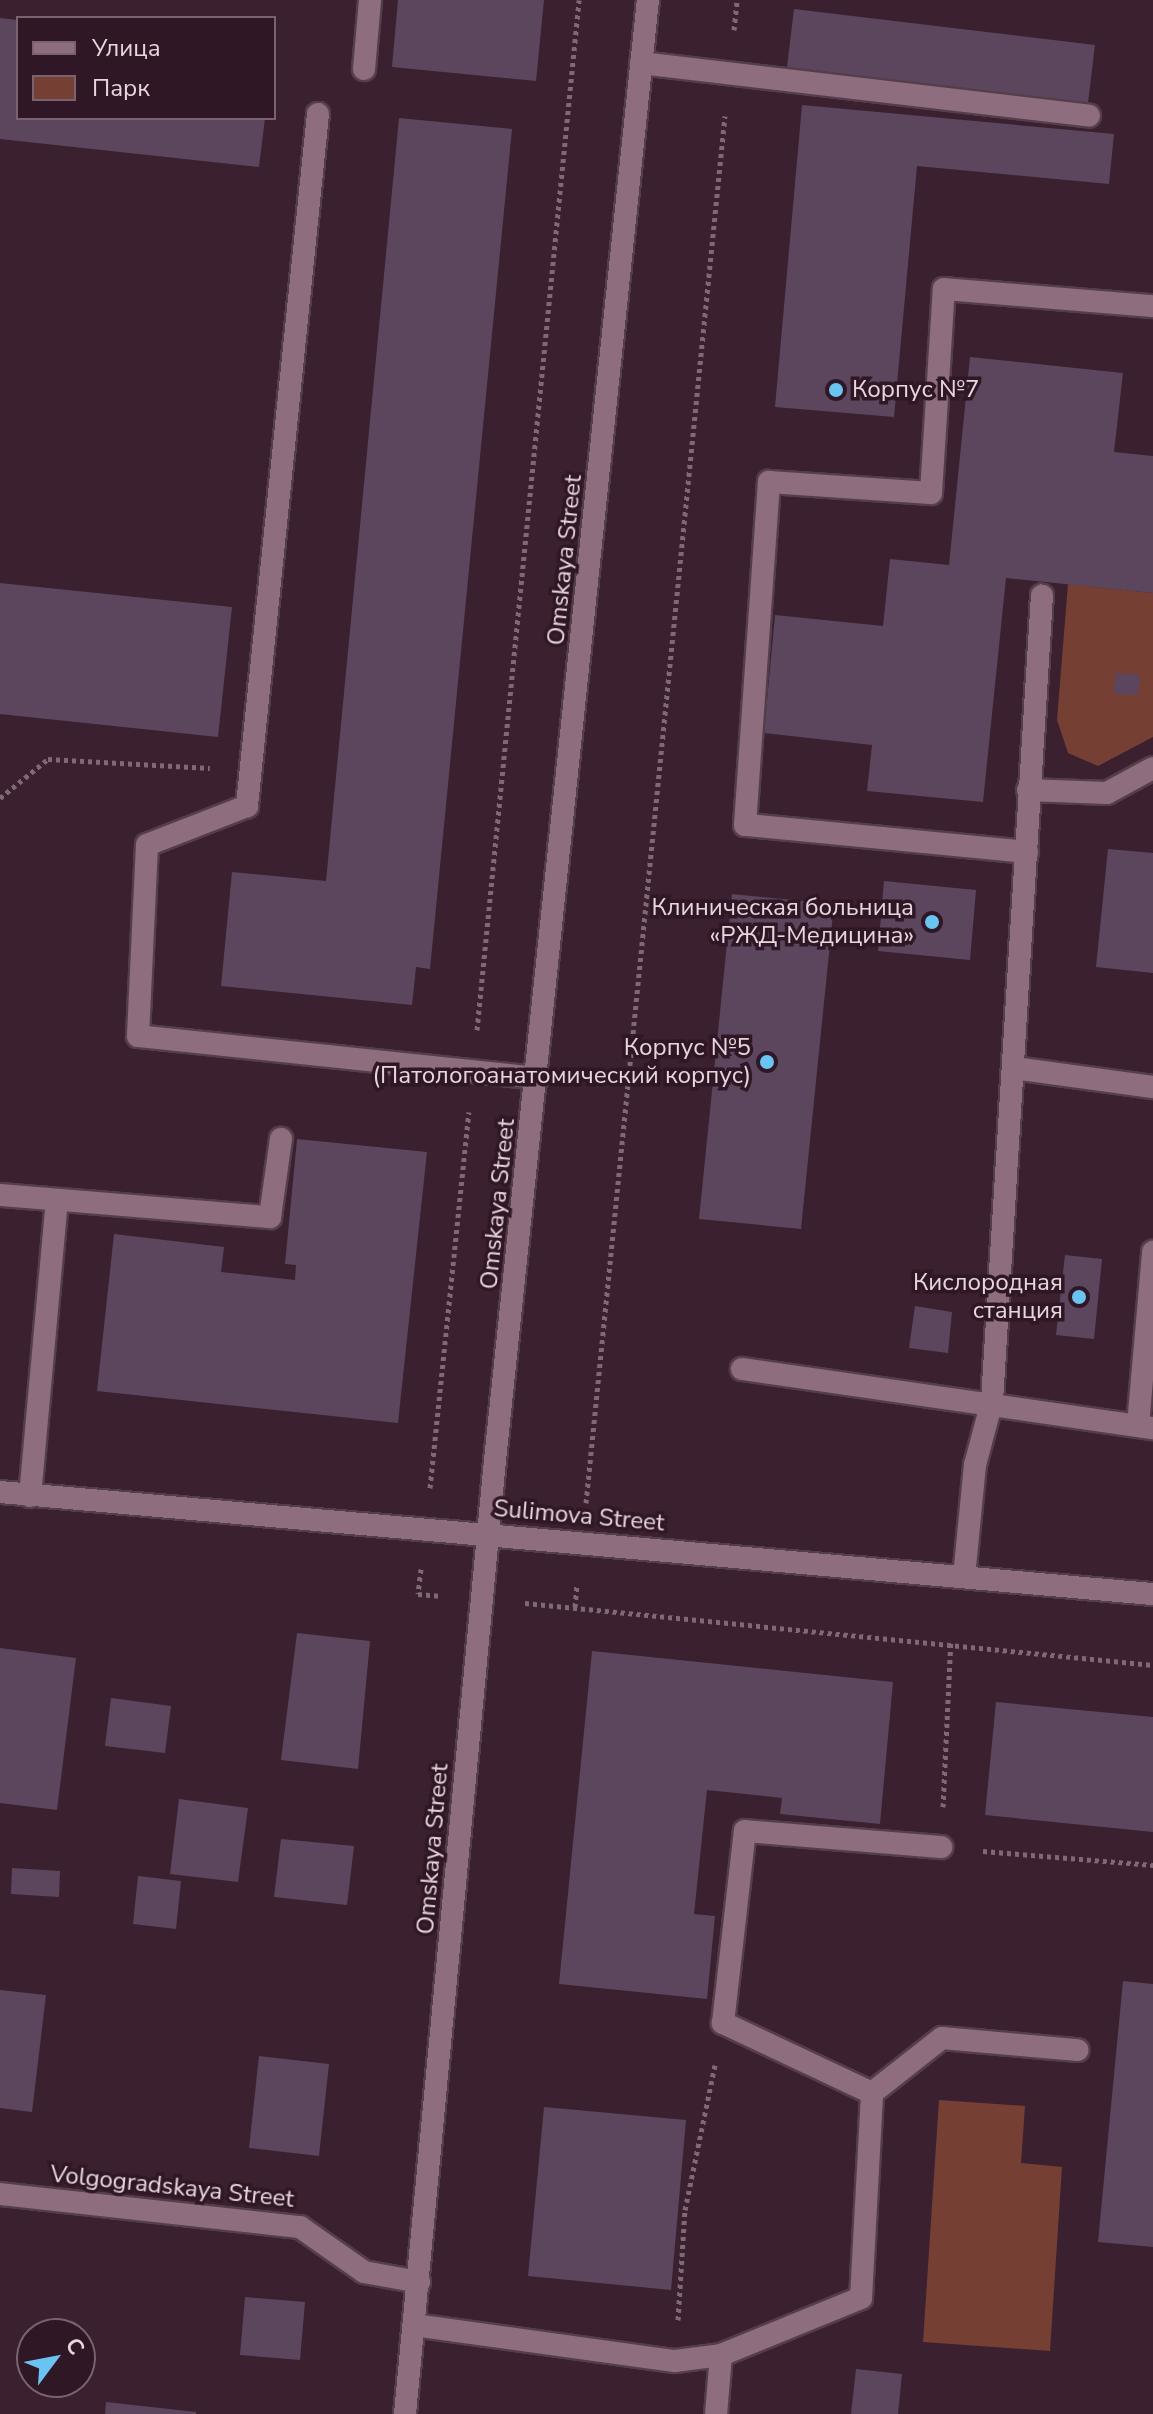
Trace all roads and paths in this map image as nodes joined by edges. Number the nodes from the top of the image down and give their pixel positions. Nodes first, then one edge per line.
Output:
1 (370, 0) edge
2 (579, 0) edge
3 (648, 0) edge
4 (737, 0) edge
5 (641, 63) junction
6 (364, 69) dead end
7 (730, 73) junction
8 (318, 114) dead end
9 (1089, 116) dead end
10 (1153, 306) edge
11 (1042, 596) dead end
12 (183, 767) dead end
13 (1153, 768) edge
14 (1028, 790) junction
15 (0, 798) edge
16 (1027, 852) junction
17 (1014, 1068) junction
18 (473, 1071) junction
19 (538, 1078) junction
20 (1153, 1087) edge
21 (281, 1139) dead end
22 (0, 1195) edge
23 (57, 1201) junction
24 (1153, 1252) edge
25 (742, 1369) dead end
26 (992, 1401) junction
27 (1146, 1426) edge
28 (0, 1492) edge
29 (30, 1496) junction
30 (426, 1527) junction
31 (488, 1534) junction
32 (582, 1542) junction
33 (964, 1577) junction
34 (1153, 1594) edge
35 (482, 1600) junction
36 (575, 1607) junction
37 (951, 1640) junction
38 (1153, 1665) edge
39 (941, 1847) junction
40 (1153, 1865) edge
41 (723, 2023) junction
42 (1077, 2050) dead end
43 (872, 2093) junction
44 (0, 2194) edge
45 (678, 2206) dead end
46 (685, 2210) junction
47 (419, 2282) junction
48 (414, 2325) junction
49 (721, 2355) junction
50 (675, 2361) junction
51 (405, 2414) edge
52 (716, 2414) edge

1 - 6 street
2 - 18 path
3 - 5 street, Omskaya Street
4 - 7 path
5 - 7 street
5 - 19 street, Omskaya Street
7 - 9 street
7 - 32 path
8 - 18 street
10 - 16 street
11 - 14 street
12 - 15 path
13 - 14 street
14 - 16 street
16 - 17 street
17 - 20 street
17 - 26 street
18 - 19 street
18 - 30 path
19 - 31 street, Omskaya Street
21 - 23 street
22 - 23 street
23 - 29 street
24 - 27 street
25 - 26 street
26 - 27 street
26 - 33 street
28 - 29 street, Sulimova Street
29 - 30 street, Sulimova Street
30 - 31 street, Sulimova Street
30 - 35 path
31 - 32 street, Sulimova Street
31 - 35 street, Omskaya Street
32 - 33 street, Sulimova Street
32 - 36 path
33 - 34 street, Sulimova Street
35 - 36 path
35 - 47 street, Omskaya Street
36 - 37 path
37 - 38 path
37 - 39 path
39 - 40 path
39 - 41 street
41 - 43 street
41 - 46 path
42 - 43 street
43 - 49 street
44 - 47 street, Volgogradskaya Street
45 - 46 path
46 - 50 path
47 - 48 street, Omskaya Street
48 - 50 street
48 - 51 street, Omskaya Street
49 - 50 street
49 - 52 street

